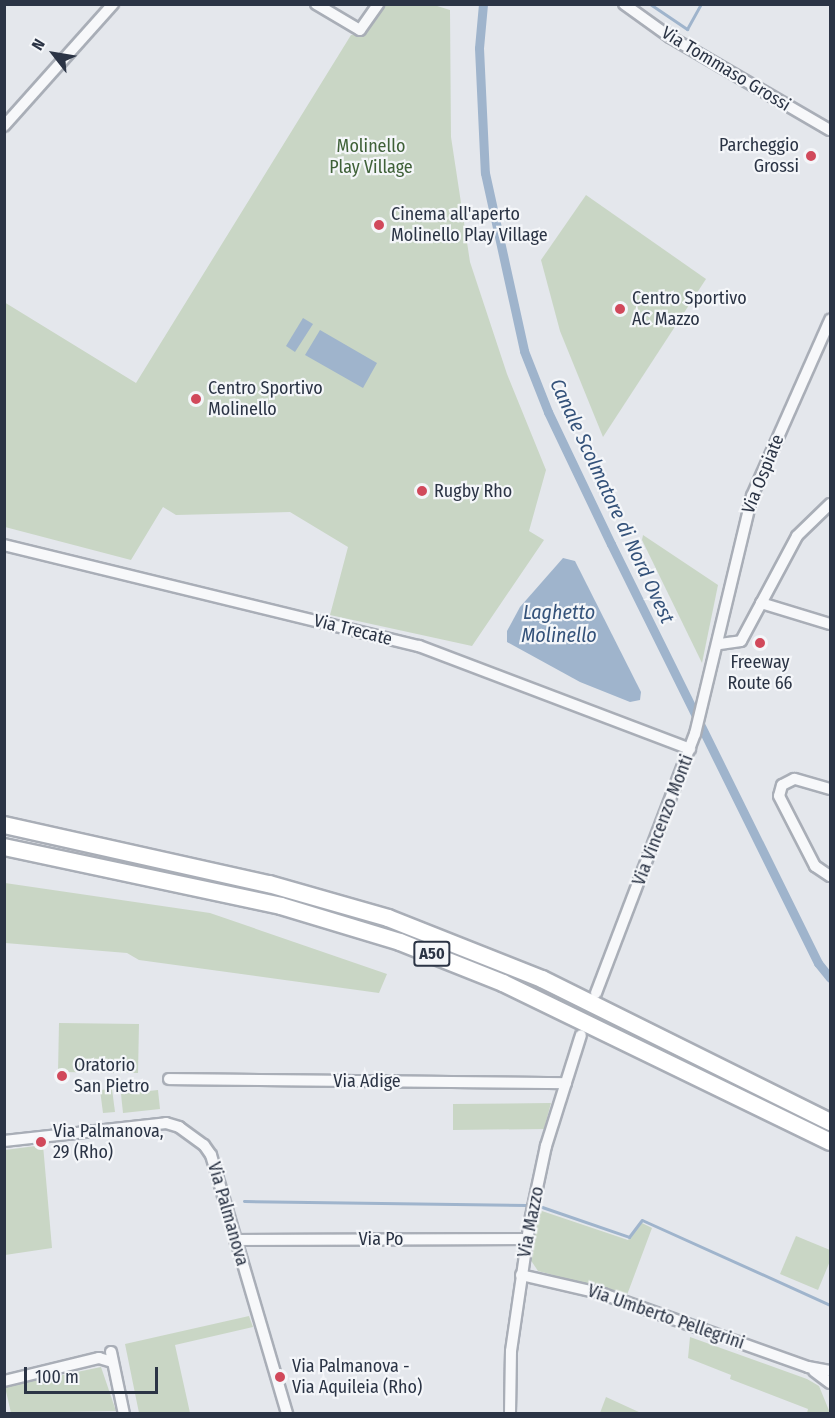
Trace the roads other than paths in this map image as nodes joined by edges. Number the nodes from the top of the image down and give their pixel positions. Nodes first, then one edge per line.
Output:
1 (113, 4) edge
2 (316, 4) edge
3 (378, 4) edge
4 (624, 4) edge
5 (7, 118) edge
6 (831, 130) edge
7 (831, 320) edge
8 (831, 504) edge
9 (4, 545) edge
10 (761, 603) junction
11 (831, 624) edge
12 (720, 640) junction
13 (690, 749) junction
14 (831, 789) edge
15 (4, 825) edge
16 (4, 847) edge
17 (831, 876) edge
18 (596, 993) dead end
19 (580, 1035) dead end
20 (169, 1079) dead end
21 (566, 1083) junction
22 (831, 1122) edge
23 (4, 1141) edge
24 (831, 1142) edge
25 (528, 1239) junction
26 (235, 1240) junction
27 (521, 1275) junction
28 (808, 1367) junction
29 (831, 1371) edge
30 (4, 1381) edge
31 (831, 1383) edge
32 (124, 1413) edge
33 (287, 1413) edge
34 (510, 1413) edge

1 - 5 street
2 - 3 street
4 - 6 street, Via Tommaso Grossi
7 - 12 street, Via Ospiate
8 - 10 street
9 - 13 street, Via Trecate
10 - 11 street
10 - 12 street
12 - 13 street, Via Vincenzo Monti
13 - 18 street, Via Vincenzo Monti
14 - 17 street
15 - 22 highway, A50
16 - 24 highway, A50
19 - 21 street, Via Mazzo
20 - 21 street, Via Adige
21 - 25 street, Via Mazzo
23 - 26 street, Via Palmanova
25 - 26 street, Via Po
25 - 27 street, Via Mazzo
26 - 33 street, Via Palmanova
27 - 28 street, Via Umberto Pellegrini
27 - 34 street, Via Mazzo
28 - 29 street
28 - 31 street
30 - 32 street

